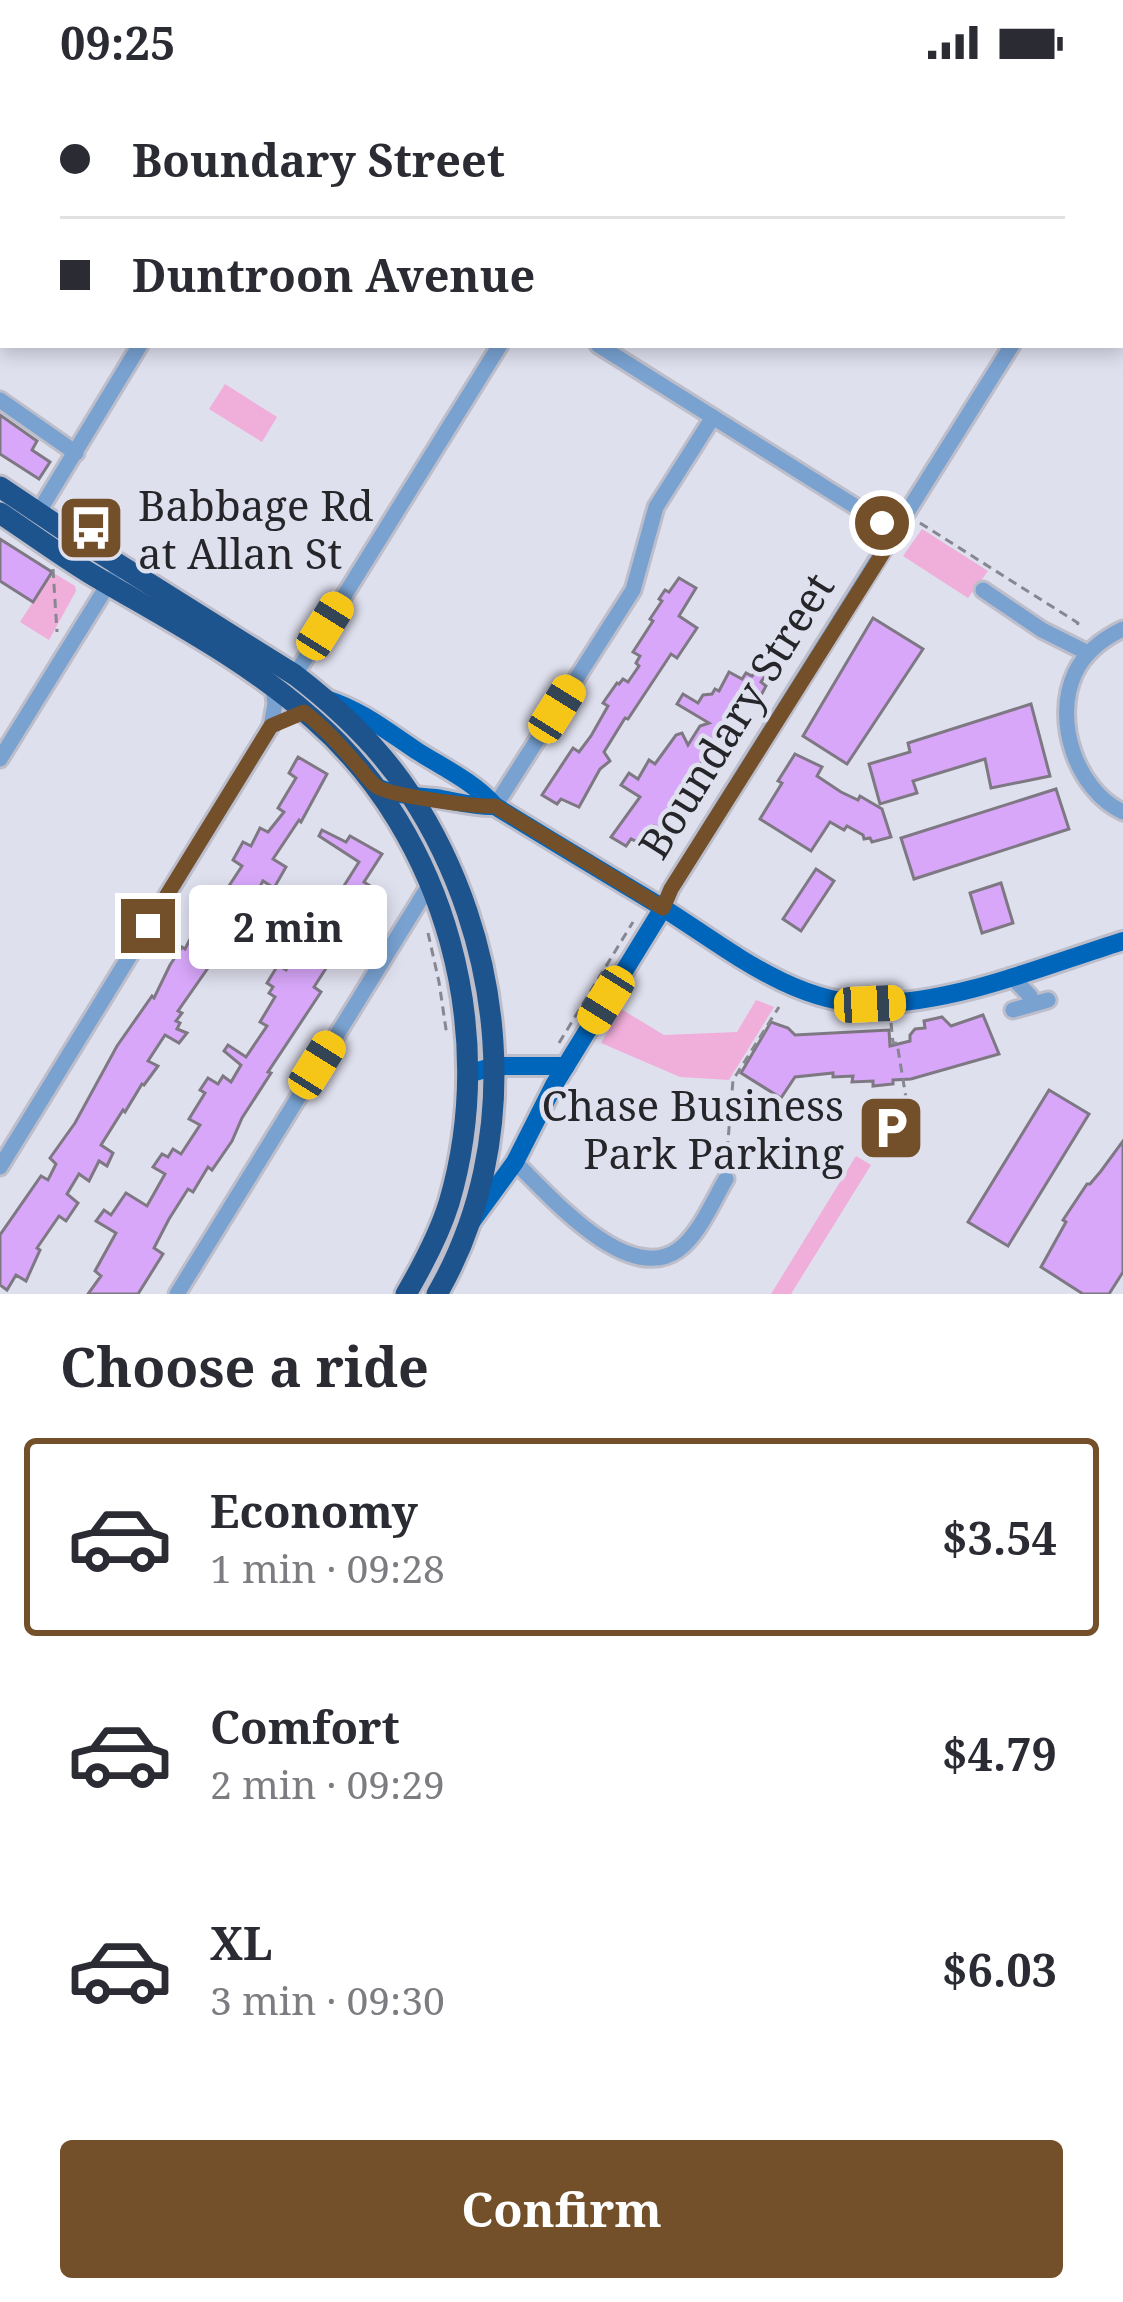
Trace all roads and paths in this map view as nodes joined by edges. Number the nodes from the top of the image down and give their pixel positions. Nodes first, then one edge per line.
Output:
1 (138, 348) edge
2 (498, 348) edge
3 (603, 348) edge
4 (1010, 348) edge
5 (0, 400) edge
6 (713, 417) junction
7 (76, 452) junction
8 (0, 487) edge
9 (0, 513) edge
10 (38, 513) junction
11 (918, 522) dead end
12 (896, 532) junction
13 (53, 567) dead end
14 (114, 574) junction
15 (983, 590) dead end
16 (1078, 622) dead end
17 (1123, 629) edge
18 (57, 632) dead end
19 (1088, 653) junction
20 (295, 675) junction
21 (273, 687) junction
22 (326, 699) junction
23 (304, 712) junction
24 (271, 726) junction
25 (0, 759) edge
26 (376, 787) junction
27 (412, 797) junction
28 (495, 806) junction
29 (1123, 812) edge
30 (430, 884) junction
31 (663, 908) junction
32 (633, 922) dead end
33 (427, 929) dead end
34 (1123, 941) edge
35 (1039, 967) junction
36 (1011, 976) junction
37 (1037, 1000) junction
38 (779, 1006) dead end
39 (1013, 1010) dead end
40 (891, 1023) dead end
41 (559, 1043) dead end
42 (448, 1051) dead end
43 (495, 1066) junction
44 (566, 1066) junction
45 (468, 1074) junction
46 (906, 1098) dead end
47 (515, 1162) junction
48 (0, 1167) edge
49 (726, 1179) joint
50 (470, 1223) junction
51 (177, 1294) edge
52 (406, 1294) edge
53 (437, 1294) edge

1 - 7 street
2 - 20 street
3 - 6 street
4 - 12 street, Boundary Street
5 - 7 street
6 - 12 street
6 - 28 street
7 - 10 street
8 - 10 highway
9 - 14 highway
10 - 14 highway
11 - 16 path
12 - 31 street, Boundary Street
13 - 18 path
14 - 20 highway
14 - 21 highway
14 - 25 street
15 - 19 street
17 - 19 street
19 - 29 street
20 - 22 highway
21 - 23 highway
21 - 24 street
22 - 27 highway
22 - 28 main road
23 - 24 street
23 - 26 highway
24 - 48 street
26 - 27 main road
26 - 30 highway
27 - 28 main road
27 - 43 highway
28 - 31 main road
30 - 45 highway
30 - 51 street
31 - 36 main road
31 - 44 main road, Boundary Street
32 - 41 path
33 - 42 path
34 - 35 main road
35 - 36 main road
35 - 37 street
36 - 37 street
37 - 39 street
38 - 49 path
40 - 46 path
43 - 44 main road
43 - 45 main road
43 - 50 highway
44 - 47 main road, Boundary Street
45 - 52 highway
47 - 49 street
47 - 50 main road, Boundary Street
50 - 53 highway, Boundary Street

